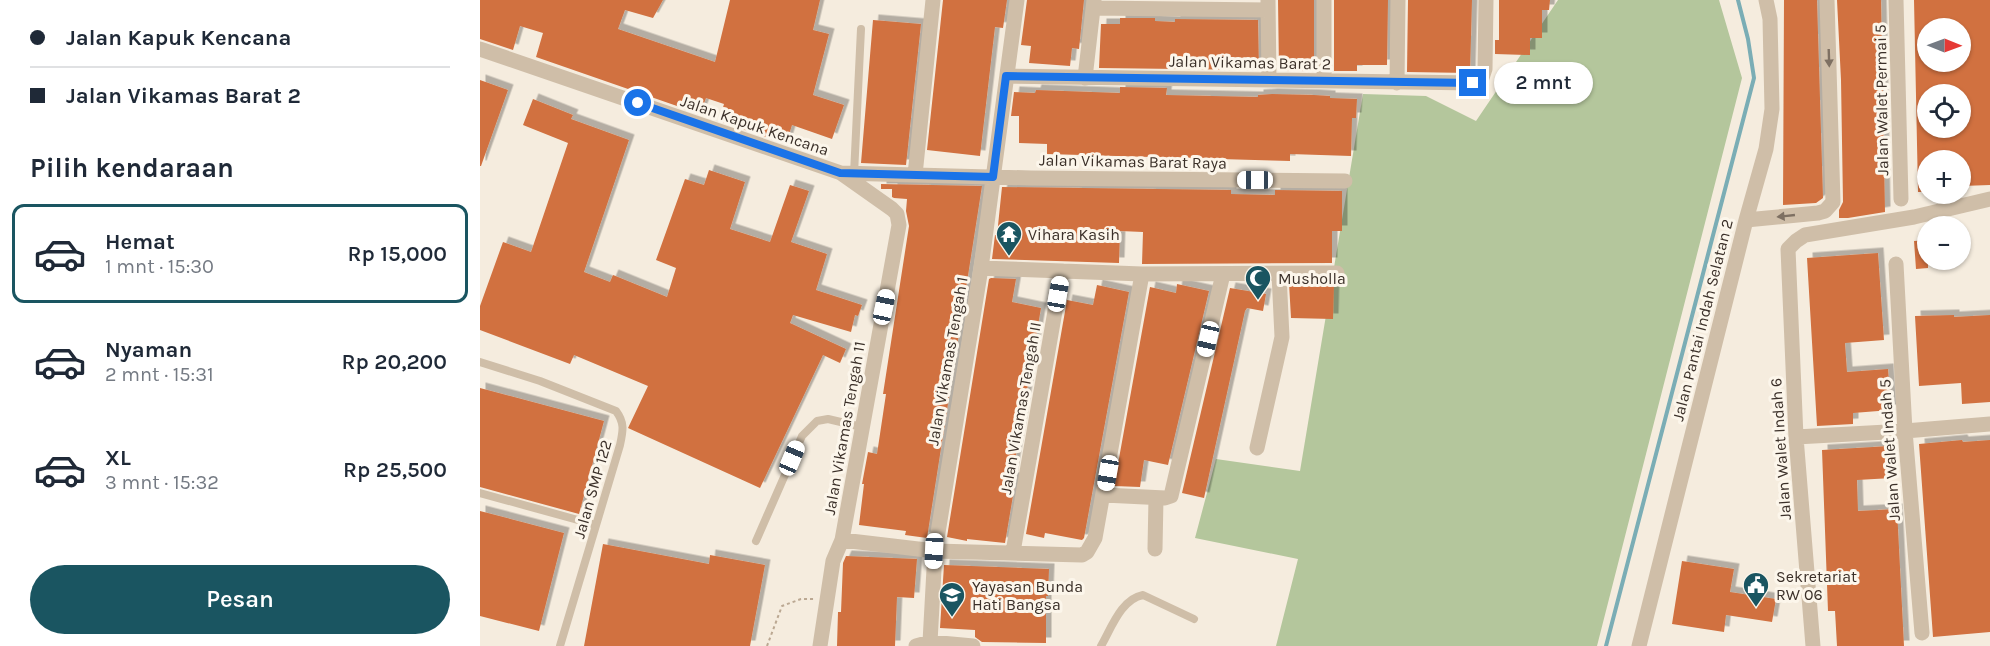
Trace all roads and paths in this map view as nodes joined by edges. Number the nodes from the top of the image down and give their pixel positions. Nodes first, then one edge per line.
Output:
1 (933, 0) edge
2 (1017, 0) edge
3 (1324, 0) edge
4 (1398, 0) edge
5 (1485, 0) edge
6 (1766, 0) edge
7 (1827, 0) edge
8 (1896, 0) edge
9 (1094, 4) edge
10 (1268, 5) edge
11 (861, 29) dead end
12 (480, 49) edge
13 (1006, 76) junction
14 (1085, 78) junction
15 (1269, 80) junction
16 (1324, 80) junction
17 (1397, 83) junction
18 (847, 173) junction
19 (915, 175) junction
20 (993, 177) junction
21 (1345, 181) dead end
22 (1901, 199) dead end
23 (1990, 199) edge
24 (1746, 220) junction
25 (1896, 264) dead end
26 (981, 268) junction
27 (1062, 271) junction
28 (1336, 273) dead end
29 (1142, 274) junction
30 (1223, 274) junction
31 (1279, 274) junction
32 (480, 362) edge
33 (1990, 424) edge
34 (862, 427) junction
35 (1905, 431) junction
36 (1796, 437) junction
37 (1257, 448) dead end
38 (480, 494) edge
39 (1104, 495) junction
40 (1156, 498) junction
41 (596, 525) junction
42 (842, 540) junction
43 (756, 541) dead end
44 (1155, 549) dead end
45 (934, 551) junction
46 (1013, 552) junction
47 (827, 598) junction
48 (1194, 619) dead end
49 (1922, 633) dead end
50 (923, 644) edge
51 (560, 646) edge
52 (767, 646) edge
53 (820, 646) edge
54 (973, 646) edge
55 (1101, 646) edge
56 (1639, 646) edge
57 (1813, 646) edge

1 - 19 street
2 - 13 street, Jalan Vikamas Tengah 1
3 - 16 street
4 - 17 street
5 - 17 street, Jalan Vikamas Barat 2
6 - 24 street, Jalan Pantai Indah Selatan 2
7 -> 24 street
8 - 22 street, Jalan Walet Permai 5
9 - 10 street
9 - 14 street
10 - 15 street
11 - 18 lane
12 - 18 street, Jalan Kapuk Kencana
13 - 14 street, Jalan Vikamas Barat 2
13 - 20 street, Jalan Vikamas Tengah 1
14 - 15 street, Jalan Vikamas Barat 2
15 - 16 street, Jalan Vikamas Barat 2
16 - 17 street, Jalan Vikamas Barat 2
18 - 19 street, Jalan Kapuk Kencana
18 - 34 street, Jalan Vikamas Tengah 11
19 - 20 street, Jalan Kapuk Kencana
20 - 21 street, Jalan Vikamas Barat Raya
20 - 26 street, Jalan Vikamas Tengah 1
23 - 36 street, Jalan Walet Indah 6
24 - 56 street, Jalan Pantai Indah Selatan 2
25 - 35 street, Jalan Walet Indah 5
26 - 27 street
26 - 45 street, Jalan Vikamas Tengah 1
27 - 29 street
27 - 46 street, Jalan Vikamas Tengah II
28 - 31 street
29 - 30 street
29 - 39 street
30 - 31 street
30 - 40 street
31 - 37 street
32 - 41 lane, Jalan SMP 122
33 - 35 street
34 - 42 street, Jalan Vikamas Tengah 11
34 - 43 lane
35 - 36 street
35 - 49 street, Jalan Walet Indah 5
36 - 57 street, Jalan Walet Indah 6
38 - 41 lane
39 - 40 street
39 - 46 street
40 - 44 street
41 - 51 lane, Jalan SMP 122
42 - 45 street
42 - 47 street, Jalan Vikamas Tengah 11
45 - 46 street
45 - 50 street, Jalan Vikamas Tengah 1
47 - 52 path
47 - 53 street, Jalan Vikamas Tengah 11
48 - 55 lane
50 - 54 street

